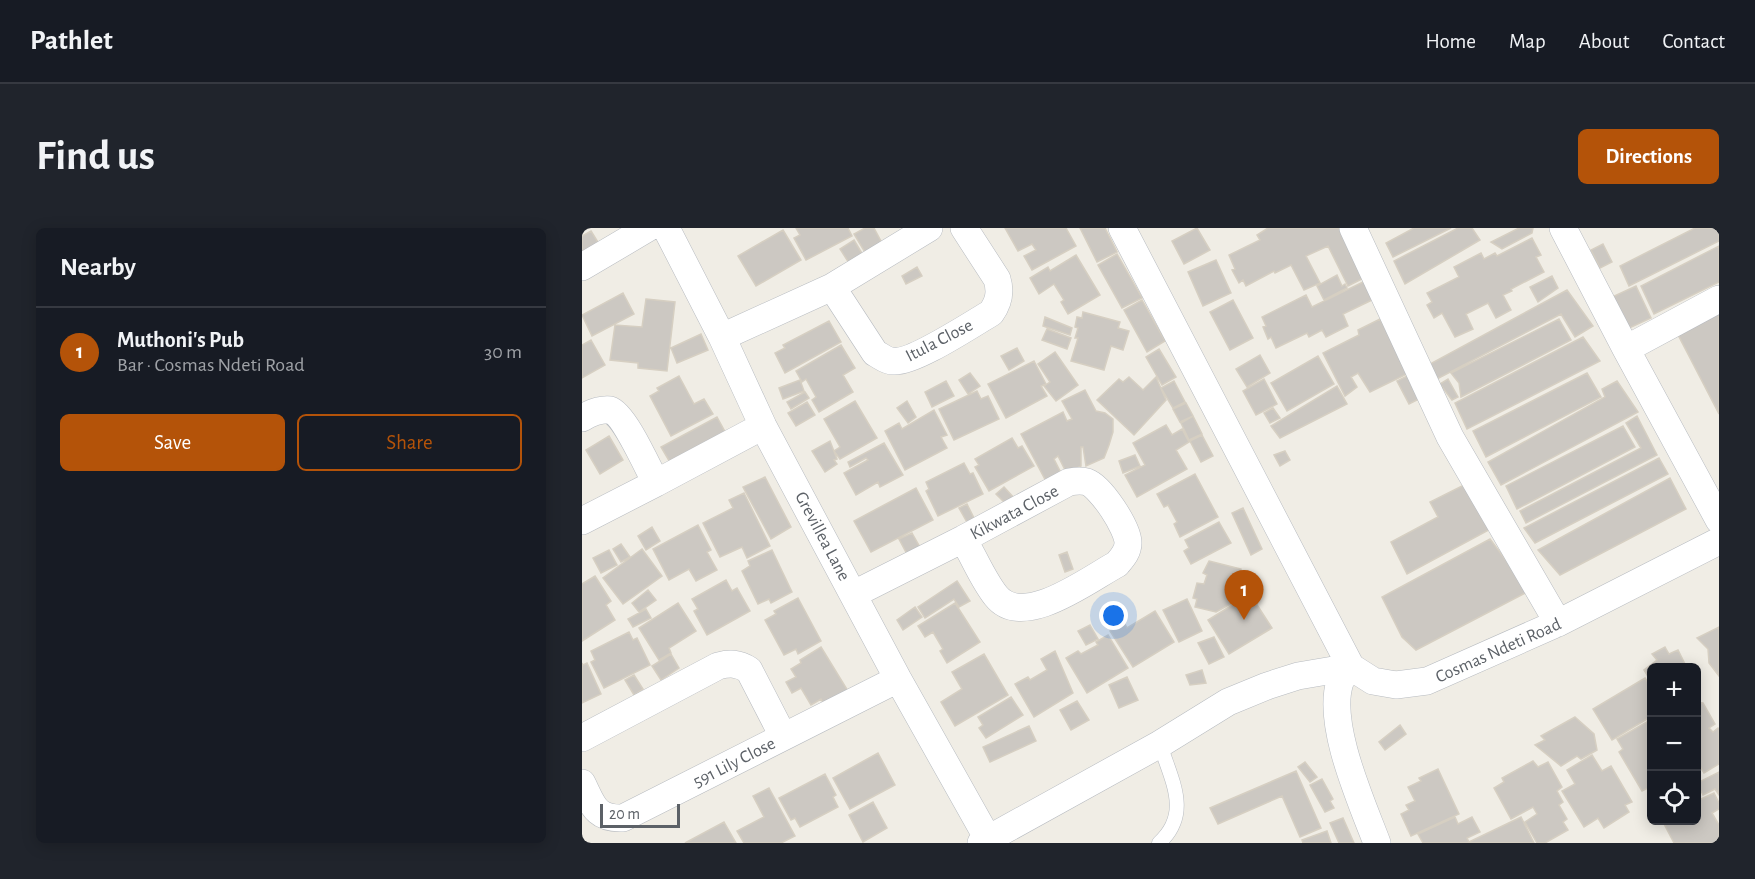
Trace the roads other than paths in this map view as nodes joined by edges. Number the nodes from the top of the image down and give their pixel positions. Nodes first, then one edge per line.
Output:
1 (648, 228) edge
2 (666, 228) edge
3 (929, 228) edge
4 (964, 228) edge
5 (1122, 228) edge
6 (1353, 228) edge
7 (1563, 228) edge
8 (582, 267) edge
9 (832, 287) junction
10 (1719, 299) edge
11 (722, 337) junction
12 (1626, 350) junction
13 (582, 418) edge
14 (763, 426) junction
15 (656, 483) junction
16 (1719, 520) edge
17 (582, 521) edge
18 (963, 539) junction
19 (1719, 540) edge
20 (854, 594) junction
21 (1558, 623) junction
22 (1351, 667) junction
23 (898, 679) junction
24 (783, 736) junction
25 (582, 738) edge
26 (1161, 744) junction
27 (582, 783) edge
28 (984, 841) edge
29 (1159, 843) edge
30 (1377, 843) edge

1 - 8 street
2 - 11 street, Grevillea Lane
3 - 9 street
4 - 9 street, Itula Close
5 - 22 street
6 - 21 street
7 - 12 street
9 - 11 street
10 - 12 street
11 - 14 street, Grevillea Lane
12 - 16 street
13 - 15 street
14 - 15 street
14 - 20 street, Grevillea Lane
15 - 17 street
18 - 18 street, Kikwata Close
18 - 20 street
19 - 21 street, Cosmas Ndeti Road
20 - 23 street, Grevillea Lane
21 - 22 street, Cosmas Ndeti Road
22 - 26 street
22 - 30 street
23 - 24 street, 591 Lily Close
23 - 28 street, Grevillea Lane
24 - 25 street
24 - 27 street, 591 Lily Close
26 - 28 street
26 - 29 lane

